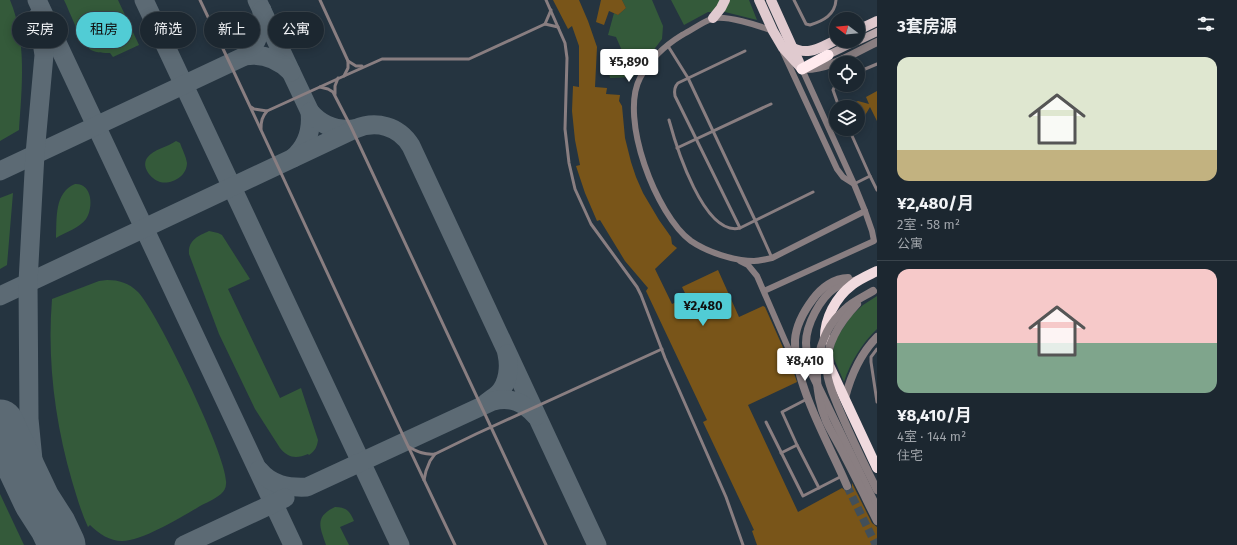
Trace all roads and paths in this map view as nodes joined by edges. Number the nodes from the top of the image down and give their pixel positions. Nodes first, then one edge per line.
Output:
1 (200, 0) edge
2 (320, 0) edge
3 (546, 0) edge
4 (725, 0) edge
5 (759, 0) edge
6 (771, 0) edge
7 (794, 0) edge
8 (836, 0) edge
9 (551, 10) junction
10 (712, 18) junction
11 (877, 21) edge
12 (545, 24) junction
13 (558, 27) junction
14 (865, 27) edge
15 (773, 31) junction
16 (877, 32) edge
17 (865, 38) edge
18 (877, 42) edge
19 (829, 43) edge
20 (667, 45) junction
21 (793, 48) junction
22 (843, 48) edge
23 (745, 51) dead end
24 (828, 55) joint
25 (348, 61) junction
26 (877, 64) edge
27 (362, 66) junction
28 (802, 69) junction
29 (865, 69) edge
30 (344, 76) junction
31 (338, 78) junction
32 (688, 78) junction
33 (320, 86) junction
34 (336, 95) junction
35 (771, 104) dead end
36 (250, 107) junction
37 (267, 111) junction
38 (668, 120) dead end
39 (261, 130) junction
40 (713, 131) junction
41 (852, 136) edge
42 (696, 139) junction
43 (677, 148) junction
44 (870, 176) junction
45 (854, 184) junction
46 (877, 190) edge
47 (812, 192) dead end
48 (865, 211) junction
49 (755, 220) junction
50 (740, 228) junction
51 (874, 241) junction
52 (877, 248) edge
53 (731, 258) junction
54 (772, 258) junction
55 (877, 271) edge
56 (861, 279) junction
57 (875, 290) edge
58 (764, 291) junction
59 (877, 337) edge
60 (662, 349) junction
61 (877, 349) edge
62 (803, 383) junction
63 (808, 398) junction
64 (845, 398) junction
65 (877, 402) edge
66 (766, 422) dead end
67 (492, 427) junction
68 (797, 445) junction
69 (408, 447) junction
70 (781, 453) junction
71 (435, 454) junction
72 (877, 468) edge
73 (843, 476) junction
74 (424, 480) junction
75 (847, 486) tunnel mouth
76 (819, 488) junction
77 (877, 490) edge
78 (877, 508) edge
79 (877, 521) edge
80 (455, 545) edge
81 (546, 545) edge
82 (743, 545) edge

1 - 36 lane
2 - 25 lane
3 - 9 lane
4 - 10 main road
5 - 15 main road
6 - 21 main road
7 - 8 lane
9 - 12 lane
9 - 13 lane
10 - 15 street
10 - 20 street
11 - 14 main road
12 - 13 lane
12 - 27 lane
13 - 60 lane
15 - 21 main road
15 - 28 main road
15 - 45 street
16 - 17 main road
18 - 28 street
19 - 21 main road
20 - 32 lane
20 - 53 street
21 - 28 main road
22 - 24 main road
23 - 32 lane
24 - 28 highway
25 - 27 lane
25 - 30 lane
26 - 29 lane
27 - 30 lane
28 - 45 street
30 - 31 lane
31 - 33 lane
31 - 34 lane
32 - 40 lane
32 - 42 lane
33 - 34 lane
33 - 37 lane
34 - 67 lane
35 - 40 lane
36 - 37 lane
36 - 39 lane
37 - 39 lane
38 - 43 lane
39 - 69 lane
40 - 42 lane
40 - 49 lane
41 - 44 lane
42 - 43 lane
42 - 50 lane
43 - 50 lane
44 - 45 lane
44 - 46 lane
45 - 48 street
47 - 49 lane
48 - 51 street
48 - 54 street
49 - 50 lane
49 - 54 lane
51 - 52 street
51 - 58 street
53 - 54 street
53 - 58 street
55 - 56 highway
56 - 62 street
56 - 64 highway
56 - 78 street
57 - 77 street, bridge
57 - 79 street, bridge
58 - 62 street
59 - 64 street
60 - 67 lane
60 - 82 lane
61 - 65 lane
62 - 63 street
63 - 68 lane
63 - 73 street
64 - 72 highway
66 - 70 lane
67 - 71 lane
67 - 81 lane
68 - 70 lane
68 - 76 lane
69 - 71 lane
69 - 74 lane
70 - 76 lane
71 - 74 lane
73 - 75 street
73 - 76 lane
74 - 80 lane

